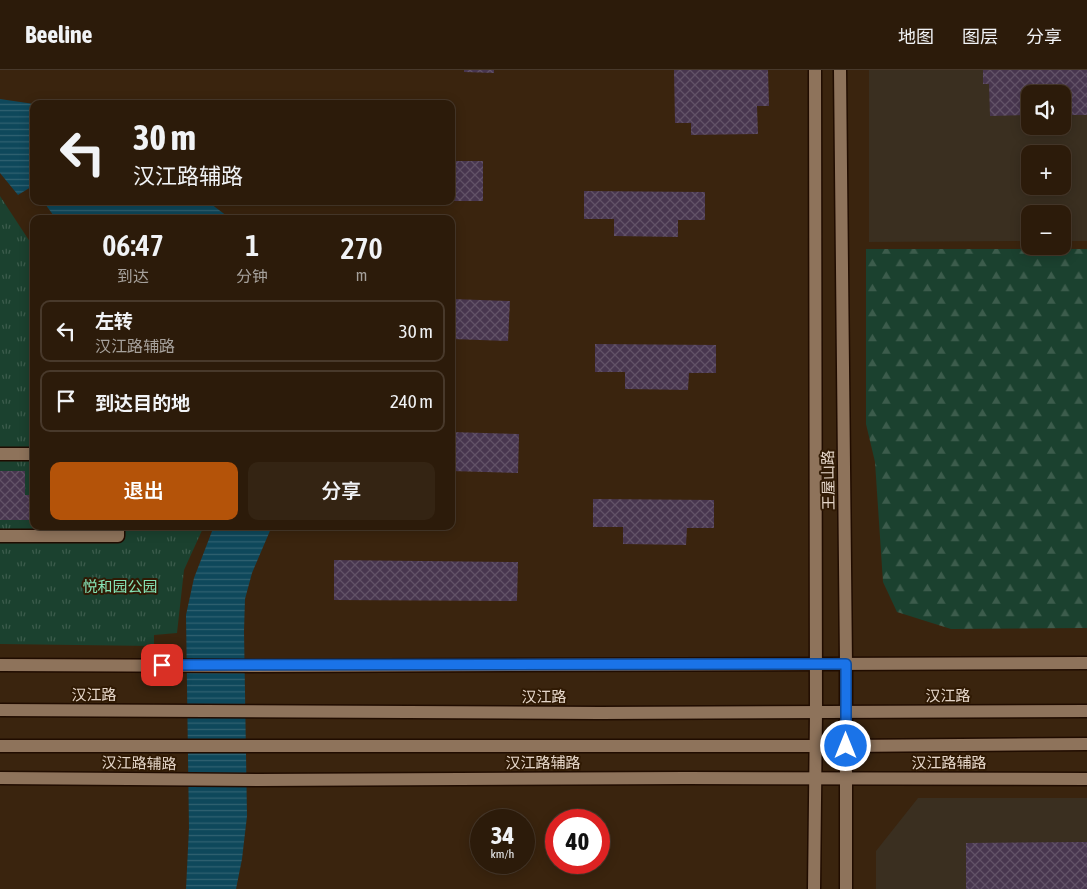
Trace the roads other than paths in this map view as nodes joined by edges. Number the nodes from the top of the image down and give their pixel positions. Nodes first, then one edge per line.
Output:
1 (815, 70) edge
2 (840, 70) edge
3 (0, 454) edge
4 (30, 454) edge
5 (118, 530) edge
6 (0, 536) edge
7 (1087, 663) edge
8 (816, 664) junction
9 (846, 664) junction
10 (0, 665) edge
11 (0, 710) edge
12 (1087, 711) edge
13 (816, 712) junction
14 (846, 712) junction
15 (1087, 744) edge
16 (0, 746) edge
17 (816, 746) junction
18 (846, 746) junction
19 (0, 778) edge
20 (815, 778) junction
21 (846, 778) junction
22 (1087, 779) edge
23 (814, 889) edge
24 (846, 889) edge

1 - 8 street, 王屋山路
2 - 9 street, 王屋山路
3 - 4 street
5 - 6 street
7 - 9 street
8 - 9 street
8 - 10 street
8 - 13 street, 王屋山路
9 - 14 street, 王屋山路
11 - 13 street, 汉江路
12 - 14 street, 汉江路
13 - 14 street, 汉江路
13 - 17 street, 王屋山路
14 - 18 street, 王屋山路
15 - 18 street
16 - 17 street
17 - 18 street
17 - 20 street, 王屋山路
18 - 21 street, 王屋山路
19 - 20 street, 汉江路辅路
20 - 21 street, 汉江路辅路
20 - 23 street, 王屋山路
21 - 22 street, 汉江路辅路
21 - 24 street, 王屋山路

